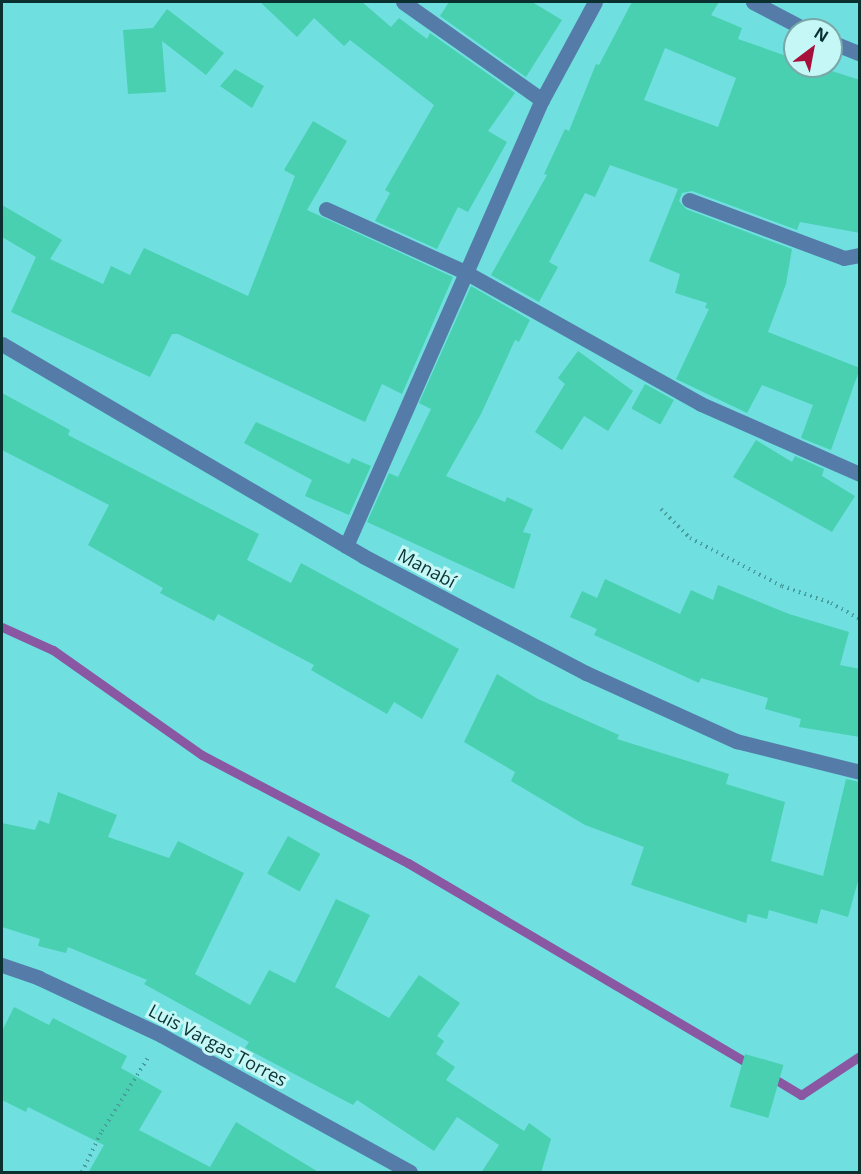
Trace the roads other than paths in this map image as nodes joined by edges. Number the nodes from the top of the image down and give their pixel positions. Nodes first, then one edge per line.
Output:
1 (403, 2) edge
2 (595, 2) edge
3 (753, 2) edge
4 (783, 18) edge
5 (843, 47) edge
6 (860, 54) edge
7 (542, 100) junction
8 (689, 200) dead end
9 (326, 209) dead end
10 (860, 255) edge
11 (465, 272) junction
12 (2, 344) edge
13 (860, 474) edge
14 (346, 546) junction
15 (860, 772) edge
16 (2, 965) edge
17 (410, 1173) edge

1 - 7 street
2 - 7 street
3 - 4 street
5 - 6 street
7 - 11 street
8 - 10 street
9 - 11 street
11 - 13 street
11 - 14 street
12 - 14 street, Manabí
14 - 15 street, Manabí
16 - 17 street, Luis Vargas Torres

